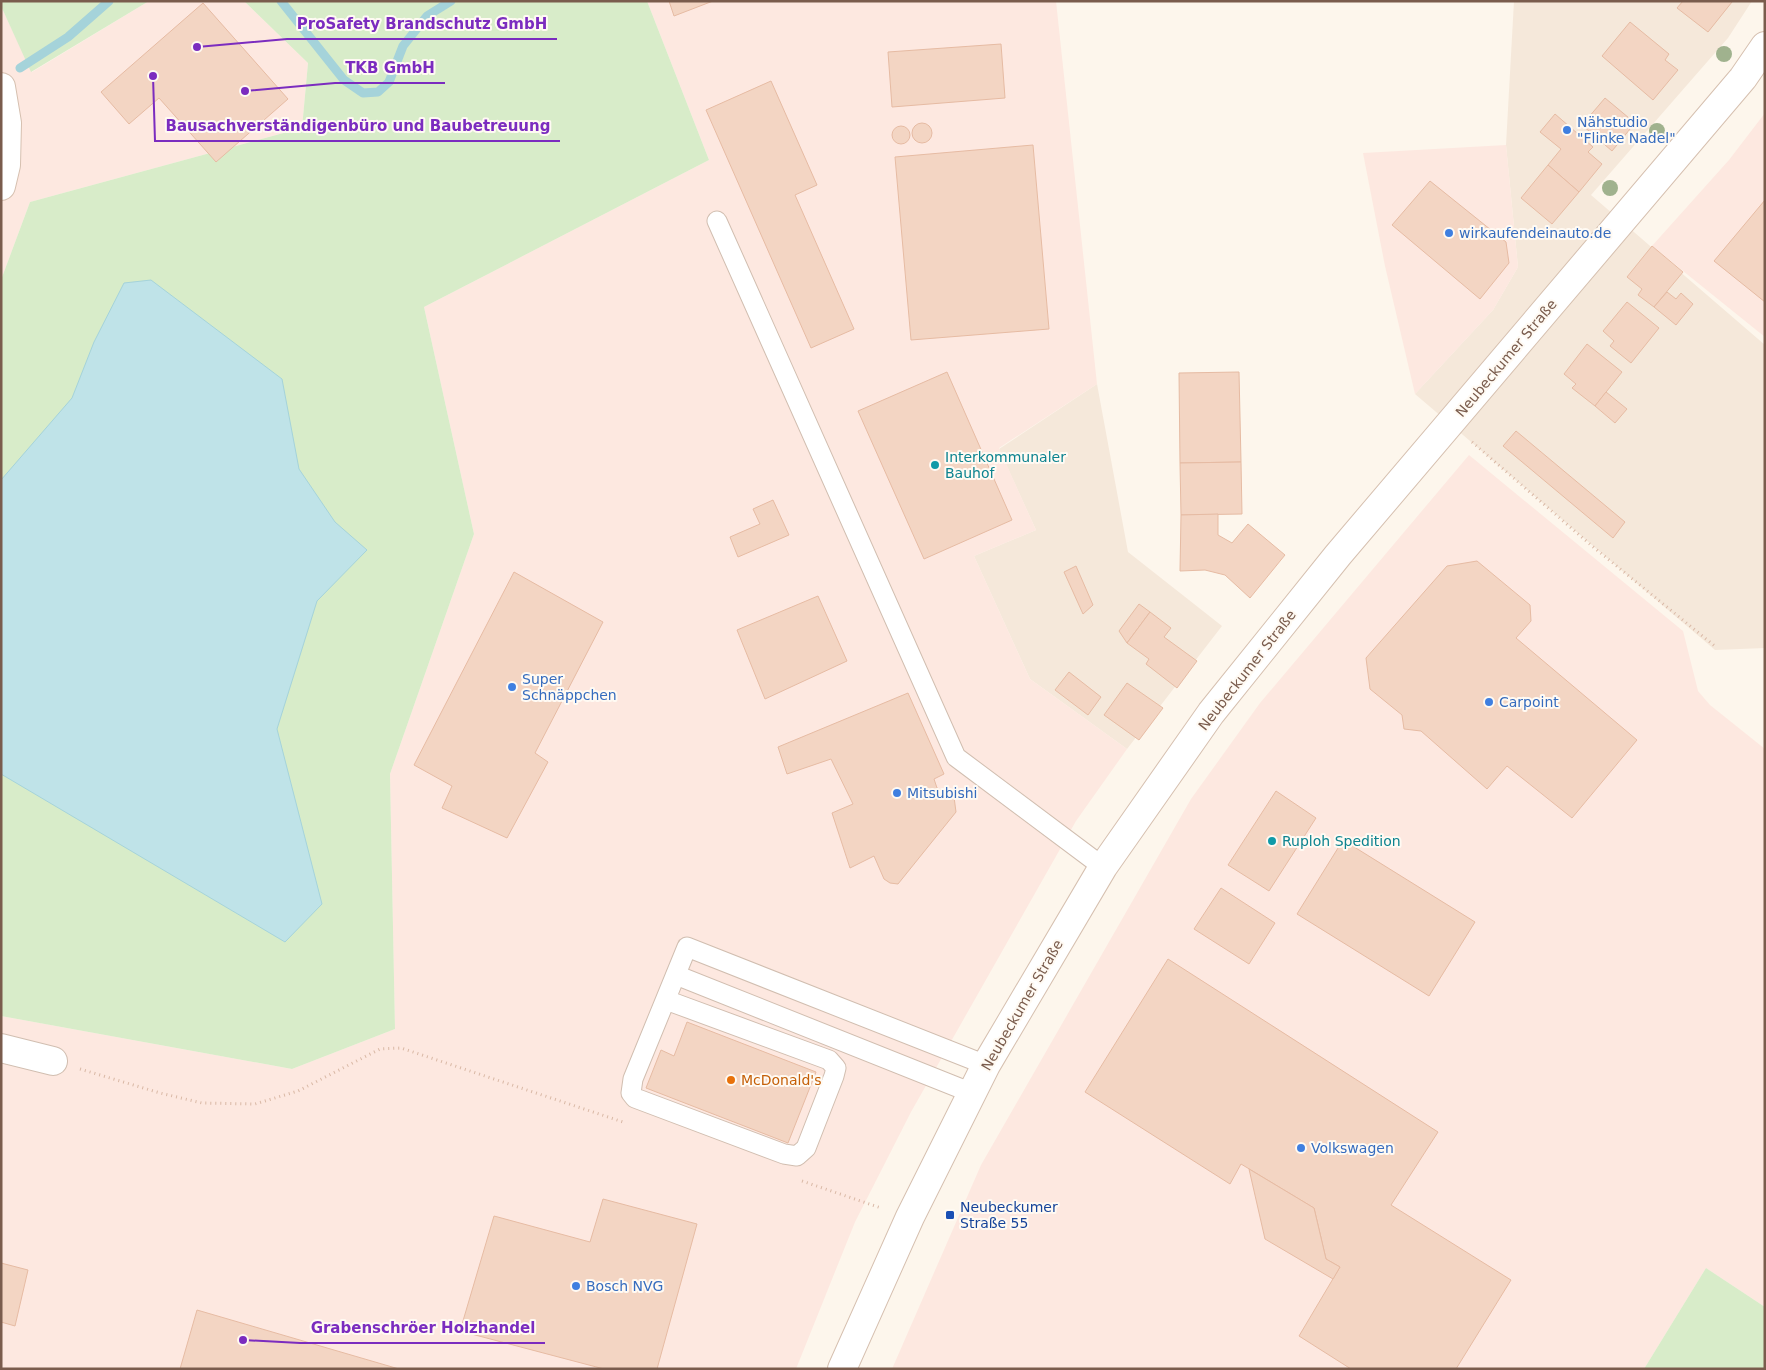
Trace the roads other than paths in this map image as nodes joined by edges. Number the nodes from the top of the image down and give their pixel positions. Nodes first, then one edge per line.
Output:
1 (1765, 46) edge
2 (1, 87) edge
3 (1, 186) edge
4 (717, 221) dead end
5 (1103, 867) junction
6 (676, 975) junction
7 (666, 1000) junction
8 (1, 1048) edge
9 (53, 1060) road end
10 (986, 1066) junction
11 (972, 1093) junction
12 (842, 1369) edge

1 - 5 main road, Neubeckumer Straße
2 - 3 main road
4 - 5 lane
5 - 10 main road, Neubeckumer Straße
6 - 7 lane
6 - 10 lane
6 - 11 lane
7 - 7 lane
8 - 9 main road
10 - 11 main road, Neubeckumer Straße
11 - 12 main road, Neubeckumer Straße

